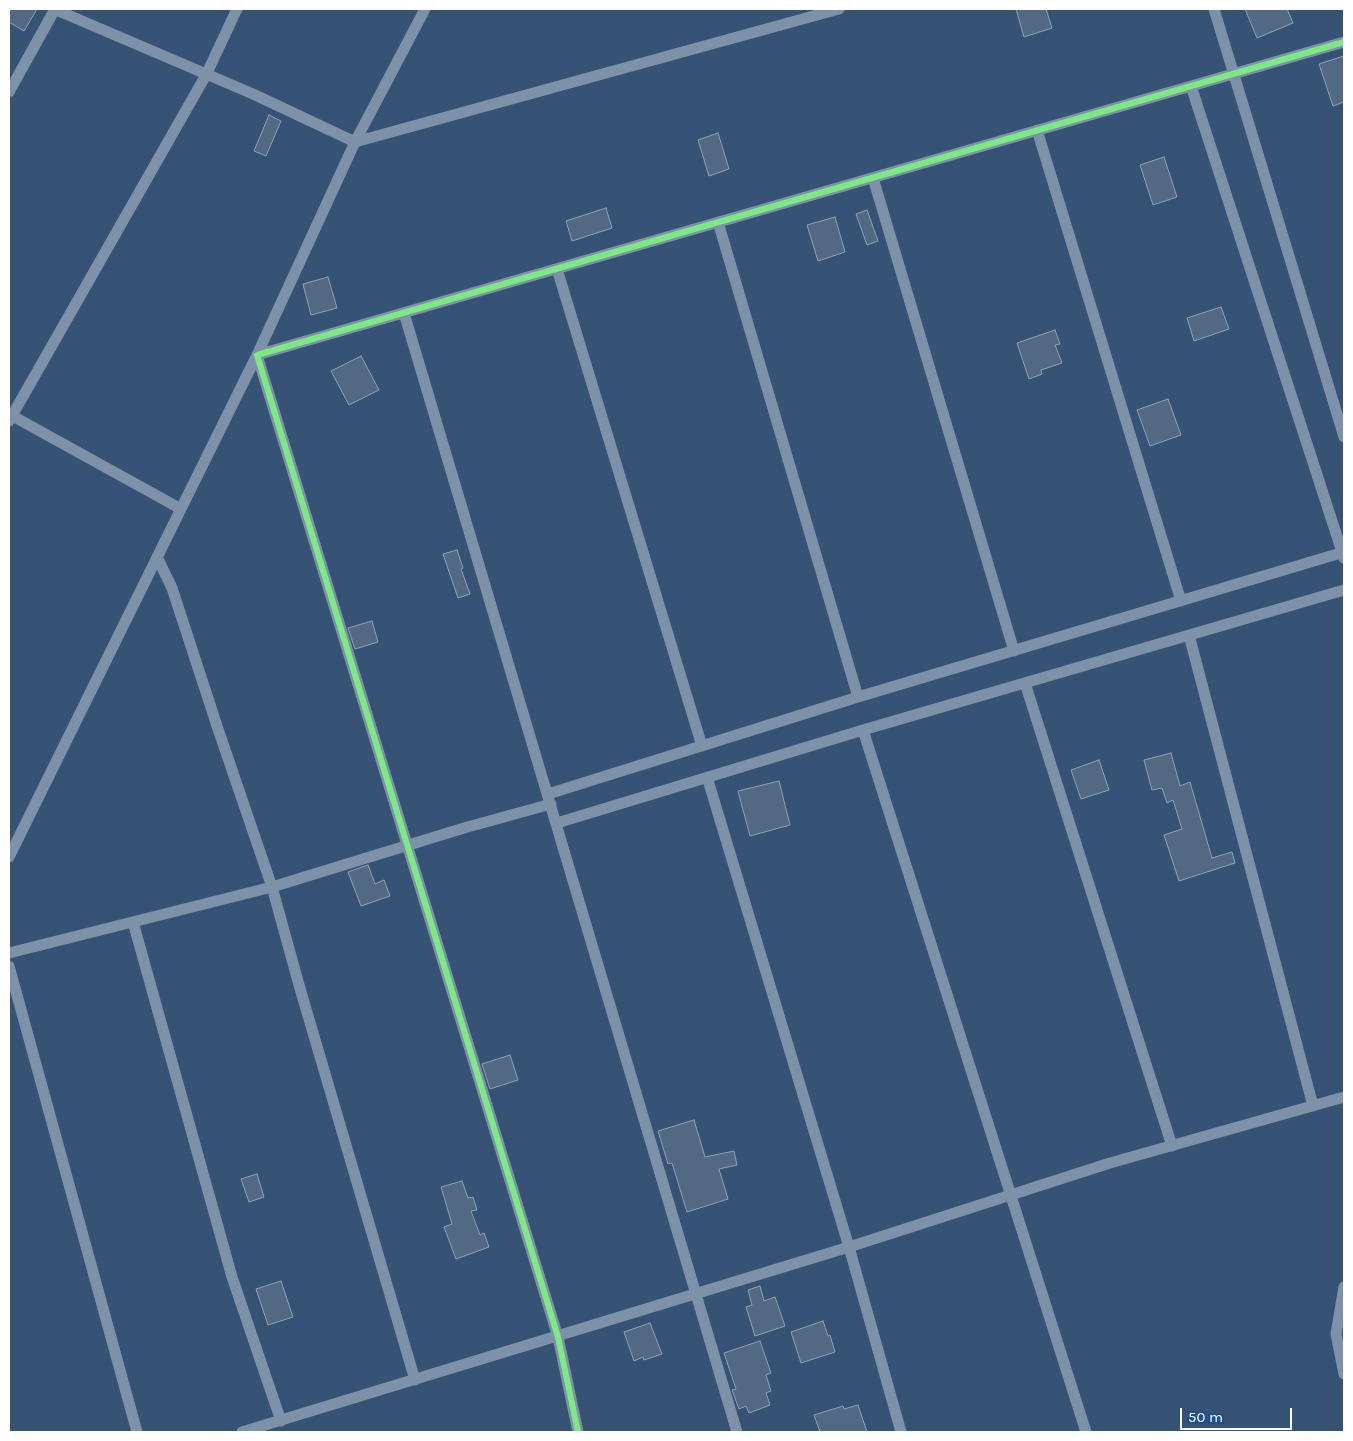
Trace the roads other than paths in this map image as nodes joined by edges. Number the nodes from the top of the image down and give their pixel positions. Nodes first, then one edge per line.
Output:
1 (54, 9) edge
2 (237, 9) edge
3 (425, 9) edge
4 (839, 9) edge
5 (1214, 9) edge
6 (1344, 42) edge
7 (1234, 74) junction
8 (206, 75) junction
9 (1191, 86) junction
10 (9, 92) edge
11 (1037, 130) junction
12 (355, 142) junction
13 (873, 178) junction
14 (718, 222) junction
15 (557, 269) junction
16 (404, 312) junction
17 (257, 355) junction
18 (10, 417) edge
19 (1344, 437) edge
20 (181, 509) junction
21 (1344, 554) edge
22 (157, 557) junction
23 (1344, 590) edge
24 (1181, 601) junction
25 (1189, 635) junction
26 (1014, 651) junction
27 (1025, 683) junction
28 (858, 697) junction
29 (863, 730) junction
30 (702, 746) junction
31 (707, 777) junction
32 (549, 799) junction
33 (557, 823) junction
34 (407, 845) junction
35 (9, 856) edge
36 (272, 886) junction
37 (133, 922) junction
38 (9, 953) edge
39 (9, 966) edge
40 (1344, 1098) edge
41 (1313, 1106) junction
42 (1172, 1146) junction
43 (1011, 1195) junction
44 (850, 1247) junction
45 (1344, 1287) edge
46 (696, 1294) junction
47 (558, 1337) junction
48 (1344, 1374) edge
49 (415, 1380) junction
50 (280, 1420) junction
51 (137, 1432) edge
52 (242, 1432) edge
53 (578, 1432) edge
54 (737, 1432) edge
55 (901, 1432) edge
56 (1086, 1432) edge

1 - 8 street
1 - 10 street
2 - 8 street
3 - 12 street
4 - 12 street
5 - 7 street
6 - 7 street
7 - 9 street
7 - 19 street
8 - 12 street
8 - 18 street
9 - 11 street
9 - 21 street
11 - 13 street
11 - 24 street
12 - 17 street
13 - 14 street
13 - 26 street
14 - 15 street
14 - 28 street
15 - 16 street
15 - 30 street
16 - 17 street
16 - 32 street
17 - 20 street
17 - 34 street
18 - 20 street
20 - 22 street
21 - 24 street
22 - 35 street
22 - 36 street
23 - 25 street
24 - 26 street
25 - 27 street
25 - 41 street
26 - 28 street
27 - 29 street
27 - 42 street
28 - 30 street
29 - 31 street
29 - 43 street
30 - 32 street
31 - 33 street
31 - 44 street
32 - 33 street
32 - 34 street
33 - 46 street
34 - 36 street
34 - 47 street
36 - 37 street
36 - 49 street
37 - 38 street
37 - 50 street
39 - 51 street
40 - 41 street
41 - 42 street
42 - 43 street
43 - 44 street
43 - 56 street
44 - 46 street
44 - 55 street
45 - 48 street
46 - 47 street
46 - 54 street
47 - 49 street
47 - 53 street
49 - 50 street
50 - 52 street

